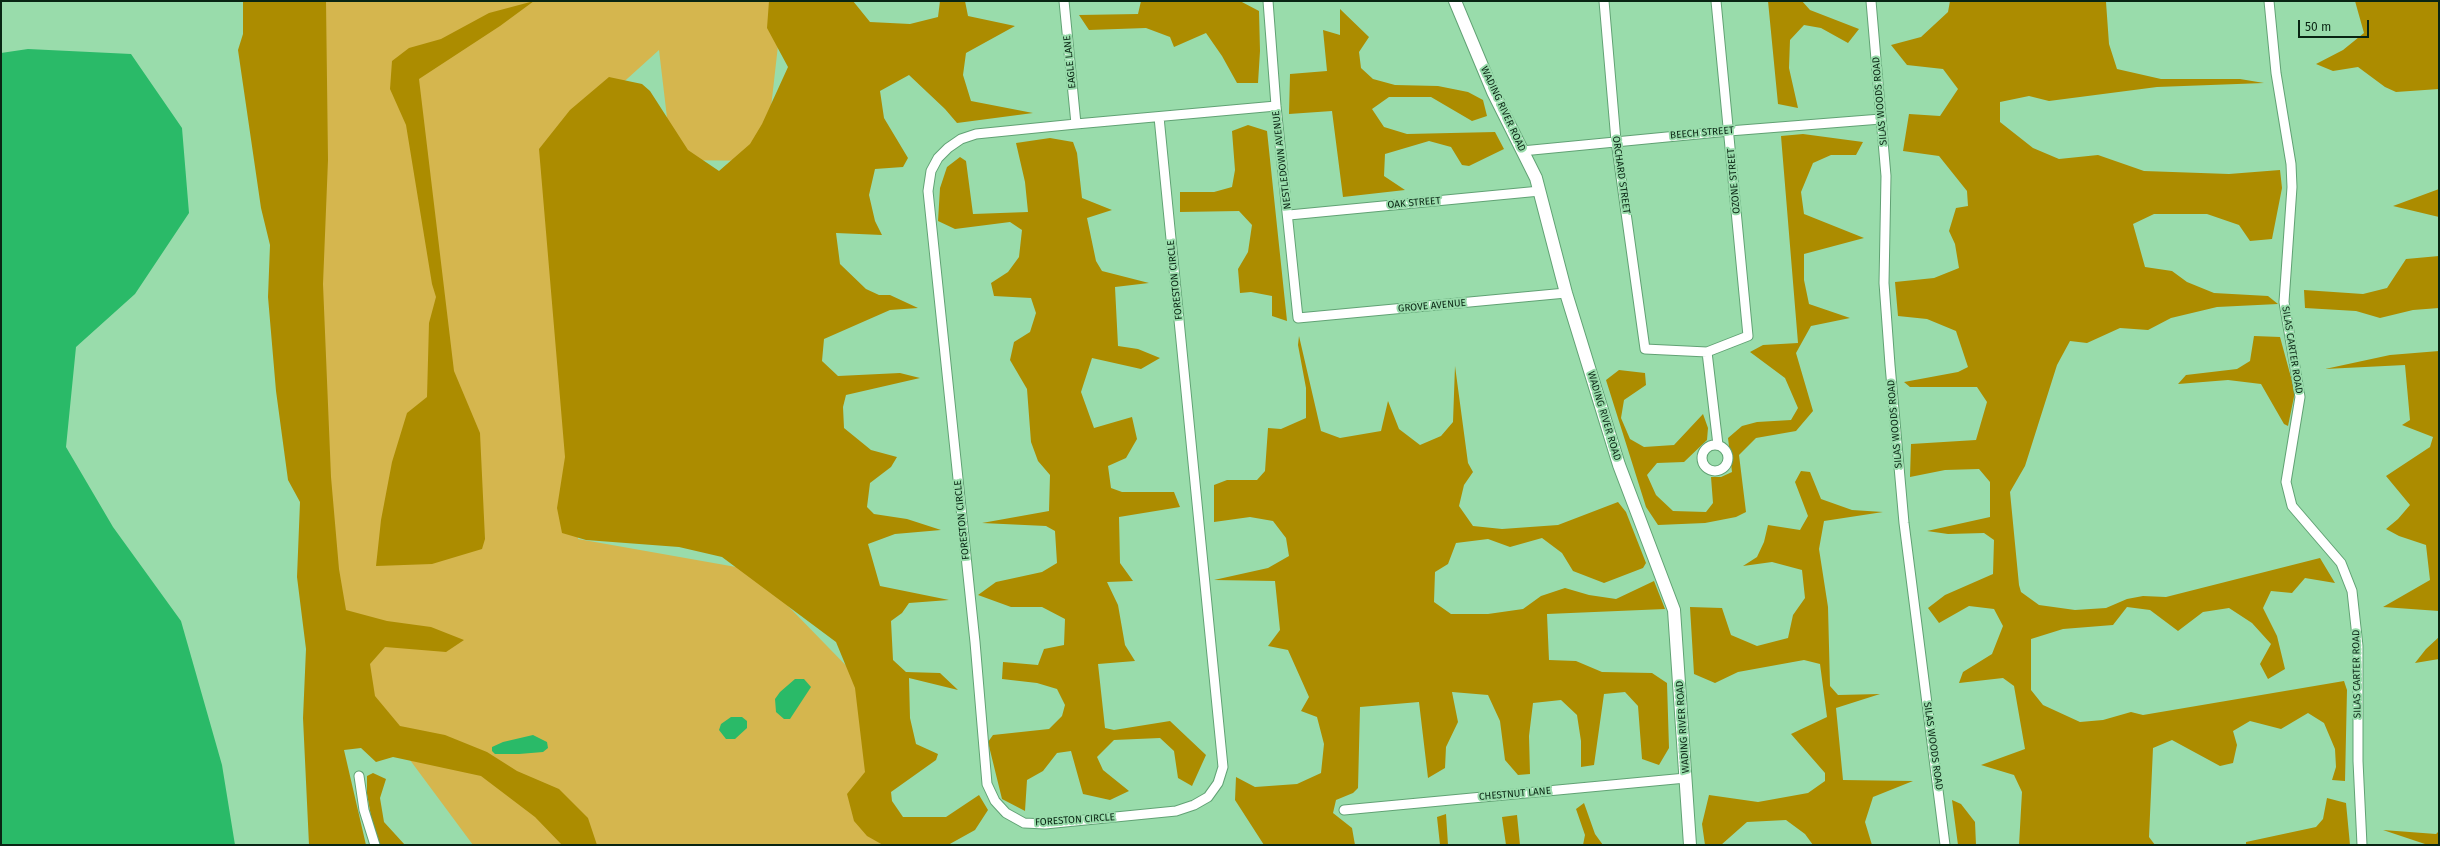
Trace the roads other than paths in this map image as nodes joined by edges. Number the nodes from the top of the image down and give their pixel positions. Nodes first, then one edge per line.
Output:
1 (1064, 1) edge
2 (1268, 1) edge
3 (1455, 1) edge
4 (1604, 1) edge
5 (1716, 1) edge
6 (1871, 1) edge
7 (2269, 1) edge
8 (1276, 106) junction
9 (1159, 117) junction
10 (1882, 119) junction
11 (1076, 124) junction
12 (1729, 131) junction
13 (1616, 142) junction
14 (1522, 151) junction
15 (1540, 191) junction
16 (1289, 215) junction
17 (1566, 293) junction
18 (1298, 318) joint
19 (1707, 352) junction
20 (1718, 445) dead end
21 (359, 776) dead end
22 (1686, 778) junction
23 (1344, 810) dead end
24 (375, 845) edge
25 (1690, 845) edge
26 (1945, 845) edge
27 (2362, 845) edge

1 - 11 street, EAGLE LANE
2 - 8 street, NESTLEDOWN AVENUE
3 - 14 main road, WADING RIVER ROAD
4 - 13 street, ORCHARD STREET
5 - 12 street, OZONE STREET
6 - 10 street, SILAS WOODS ROAD
7 - 27 street, SILAS CARTER ROAD
8 - 9 street, FORESTON CIRCLE
8 - 16 street, NESTLEDOWN AVENUE
9 - 11 street, FORESTON CIRCLE
9 - 11 street, FORESTON CIRCLE
10 - 12 street, BEECH STREET
10 - 26 street, SILAS WOODS ROAD
12 - 13 street, BEECH STREET
12 - 19 street, OZONE STREET
13 - 14 street, BEECH STREET
13 - 19 street, ORCHARD STREET
14 - 15 main road, WADING RIVER ROAD
15 - 16 street, OAK STREET
15 - 17 main road, WADING RIVER ROAD
16 - 18 street, NESTLEDOWN AVENUE
17 - 18 street, GROVE AVENUE
17 - 22 main road, WADING RIVER ROAD
19 - 20 street
21 - 24 street
22 - 23 street, CHESTNUT LANE
22 - 25 main road, WADING RIVER ROAD

